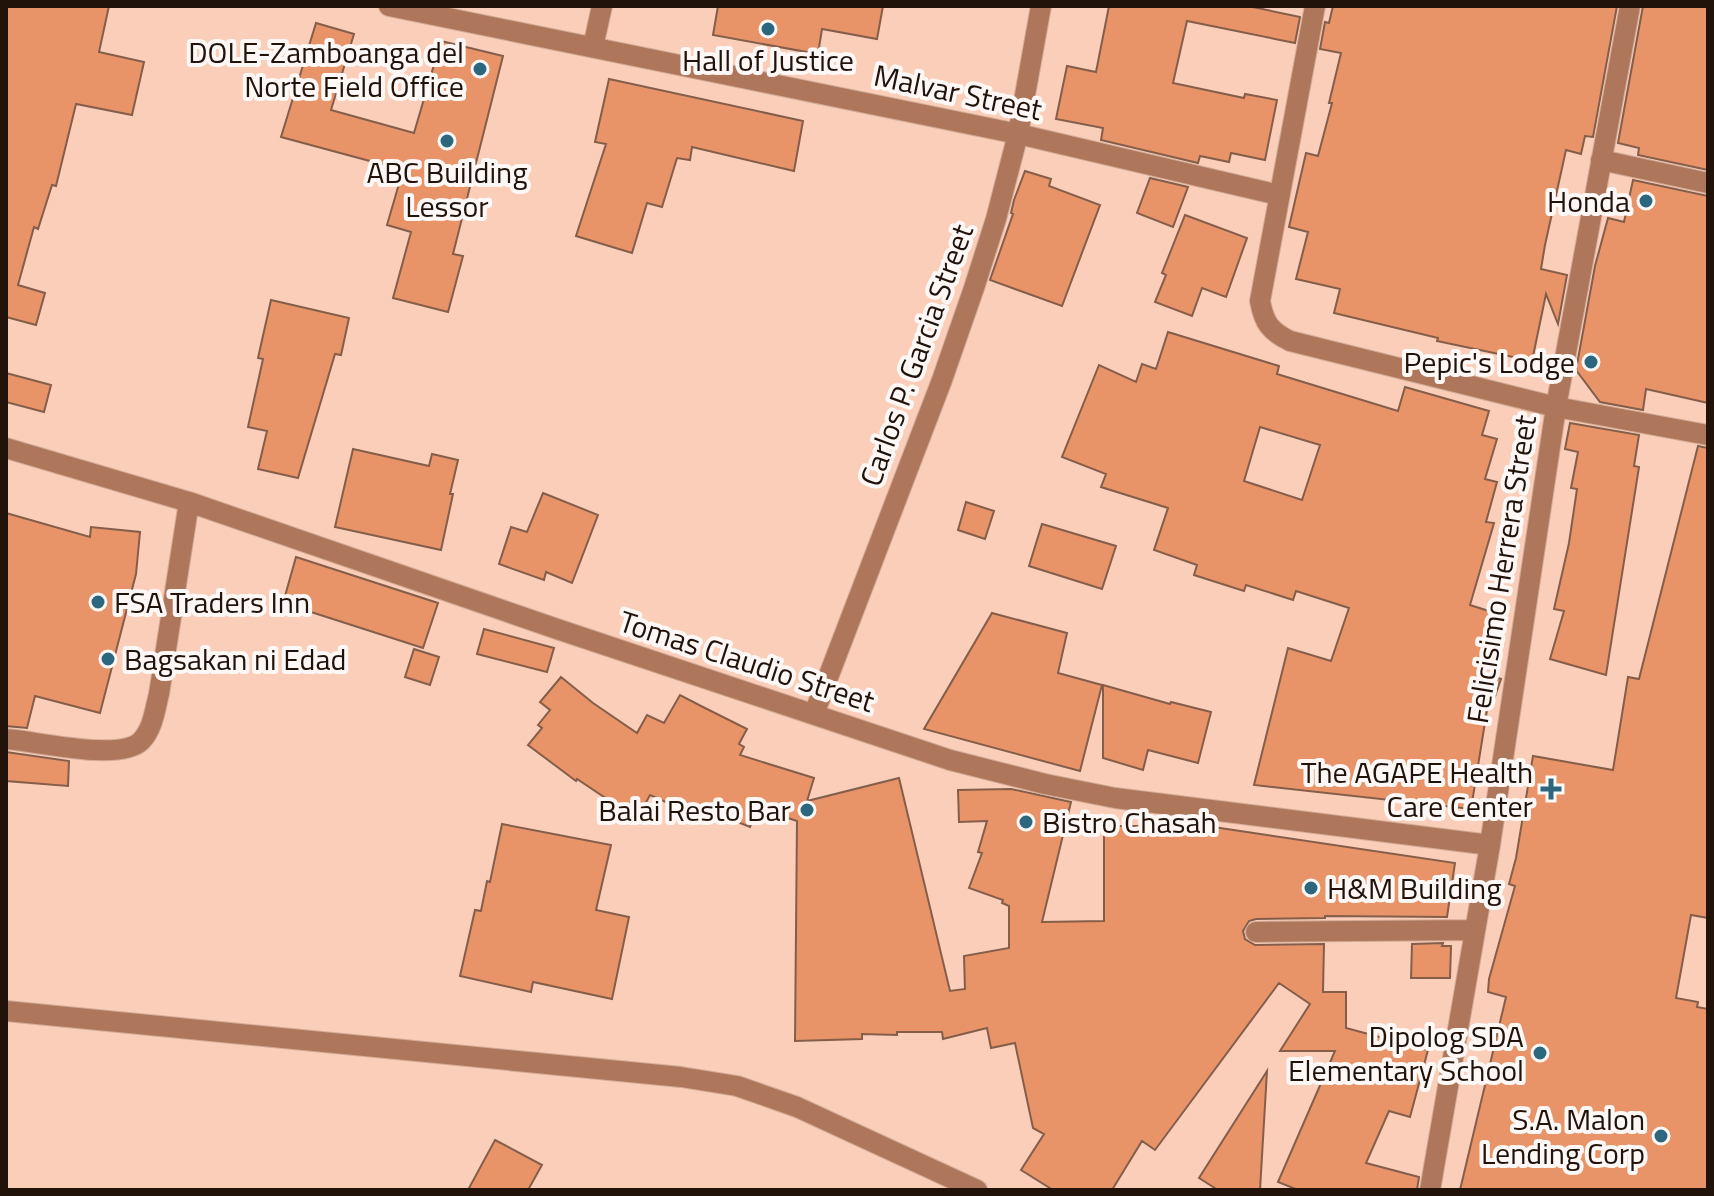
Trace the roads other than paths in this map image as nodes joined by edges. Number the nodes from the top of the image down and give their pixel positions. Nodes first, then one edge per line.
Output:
1 (389, 6) edge
2 (602, 6) edge
3 (1041, 6) edge
4 (1315, 6) edge
5 (1630, 6) edge
6 (593, 47) junction
7 (1018, 134) junction
8 (1601, 160) junction
9 (1708, 183) edge
10 (1279, 195) junction
11 (1556, 407) junction
12 (1708, 435) edge
13 (6, 448) edge
14 (189, 502) junction
15 (814, 714) junction
16 (6, 739) edge
17 (1490, 845) junction
18 (1474, 930) junction
19 (1256, 932) dead end
20 (6, 1011) edge
21 (977, 1190) edge
22 (1430, 1190) edge

1 - 6 street, Malvar Street
2 - 6 street
3 - 7 street, Carlos P. Garcia Street
4 - 10 street
5 - 8 street, Felicisimo Herrera Street
6 - 7 street, Malvar Street
7 - 10 street, Malvar Street
7 - 15 street, Carlos P. Garcia Street
8 - 9 street
8 - 11 street, Felicisimo Herrera Street
10 - 11 street
11 - 12 street
11 - 17 street, Felicisimo Herrera Street
13 - 14 street, Tomas Claudio Street
14 - 15 street, Tomas Claudio Street
14 - 16 street
15 - 17 street, Tomas Claudio Street
17 - 18 street, Felicisimo Herrera Street
18 - 19 street
18 - 22 street, Felicisimo Herrera Street
20 - 21 street

